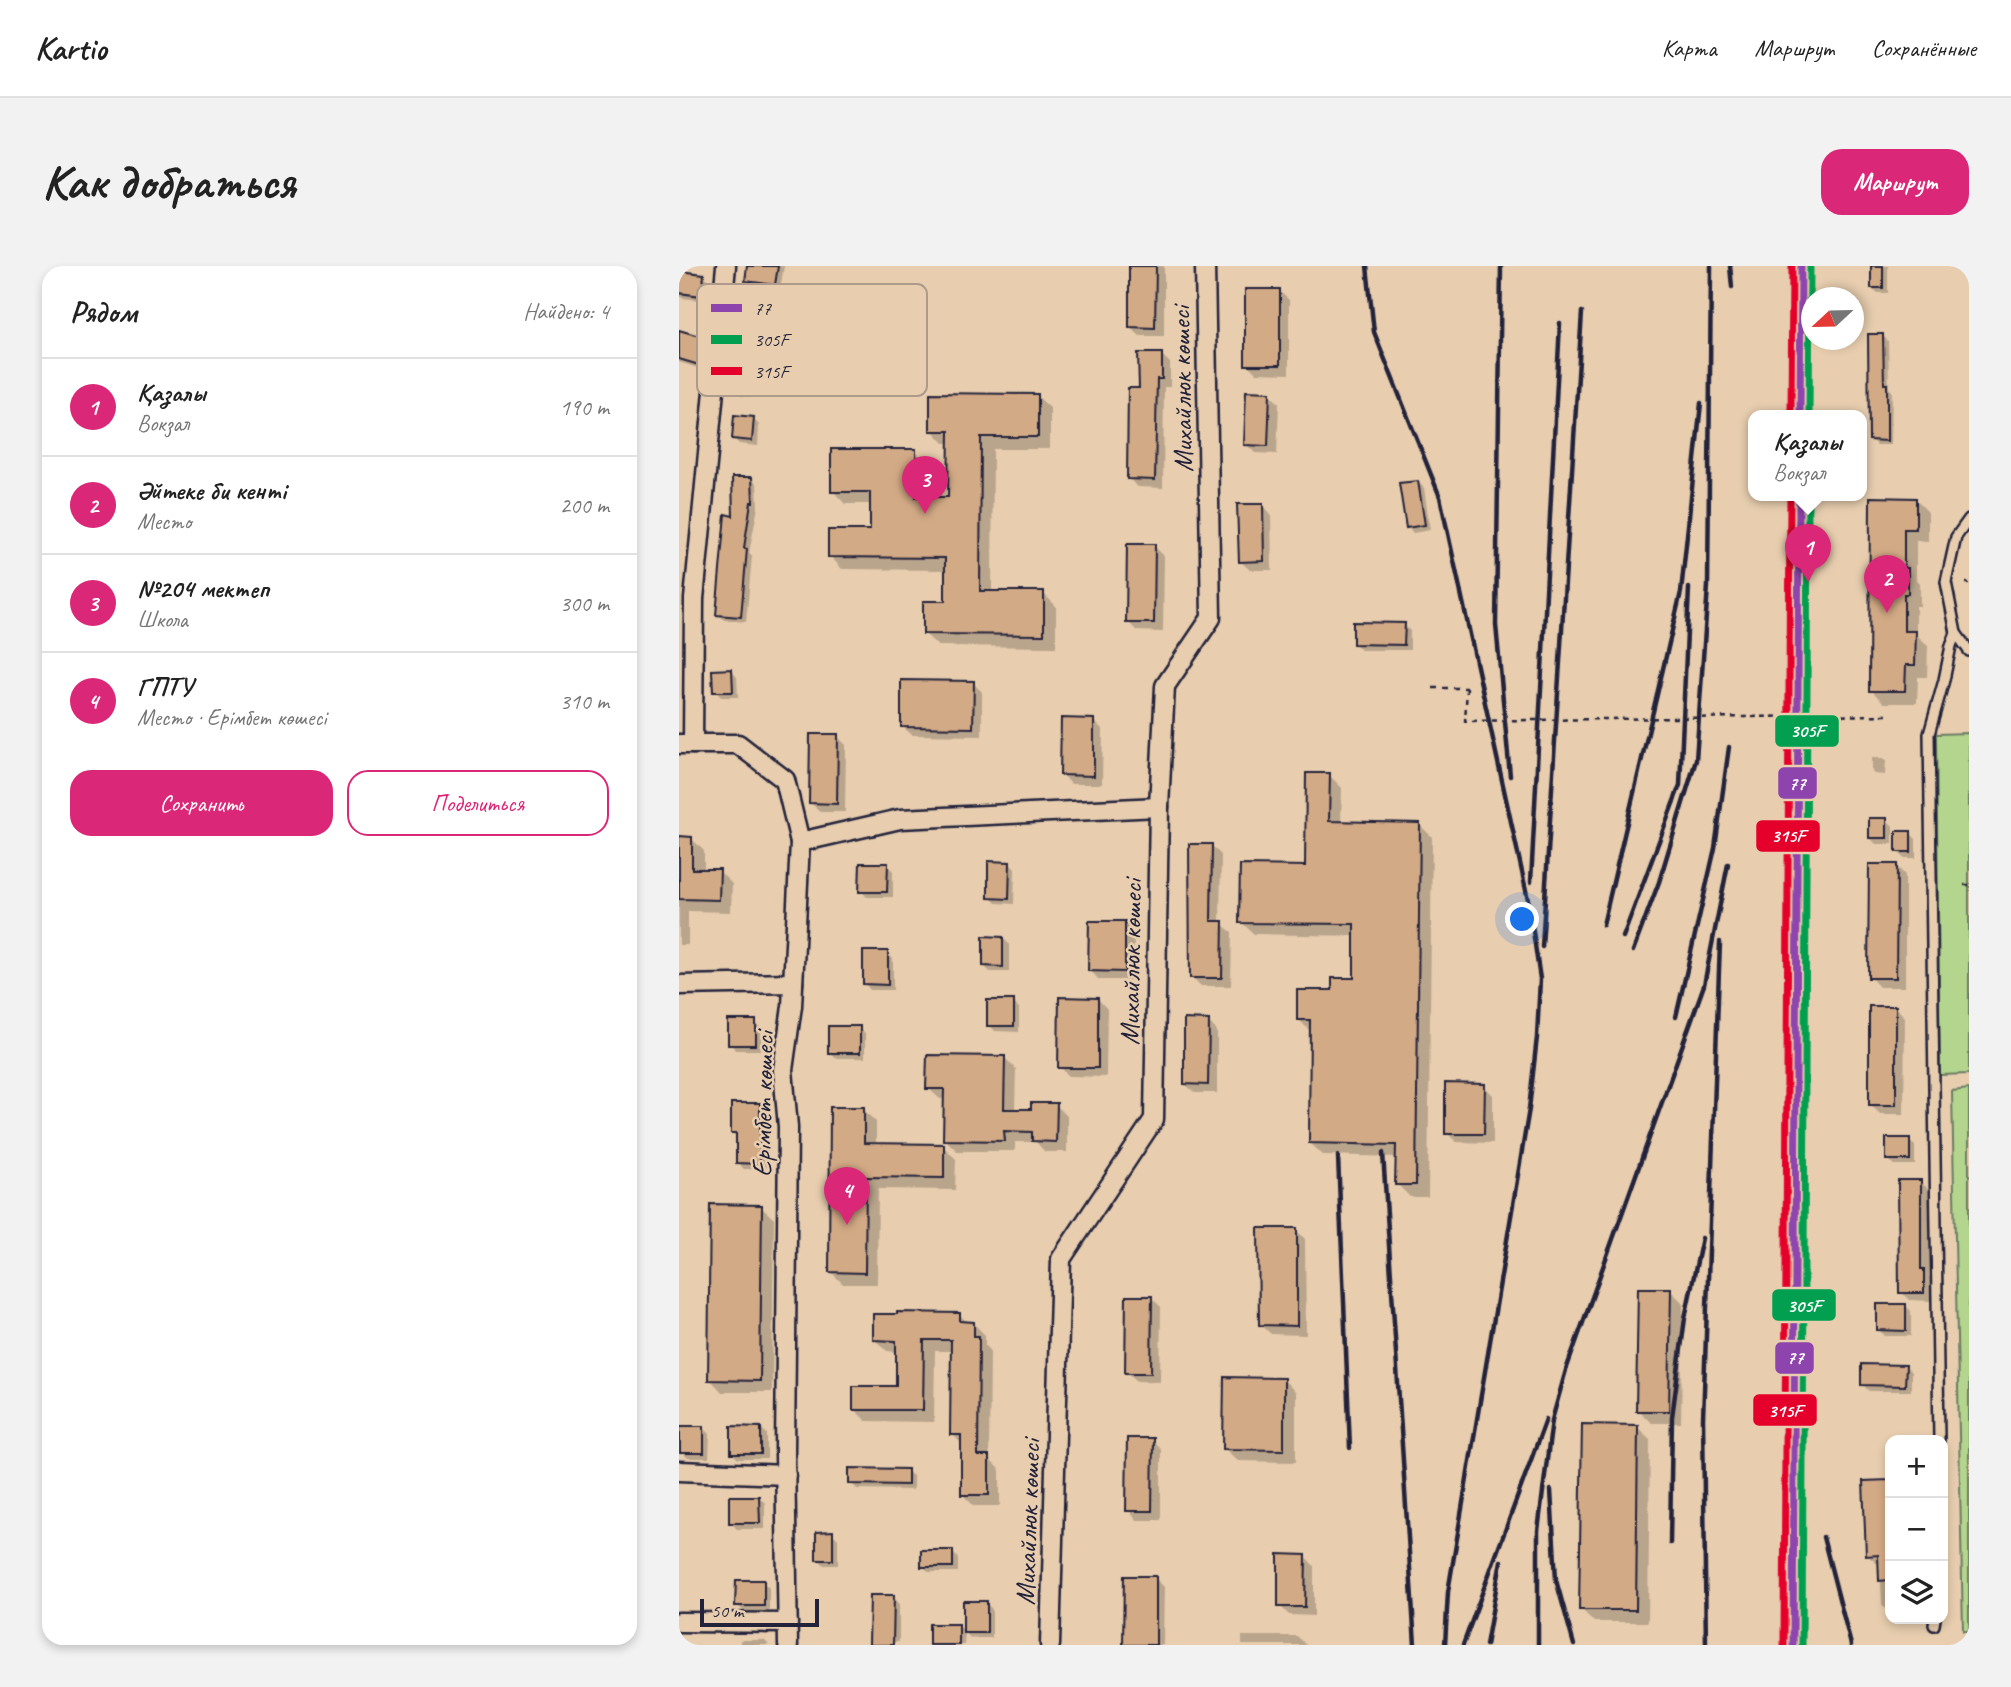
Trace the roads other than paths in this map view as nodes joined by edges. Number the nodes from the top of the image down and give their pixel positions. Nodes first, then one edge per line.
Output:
1 (726, 266) edge
2 (1205, 266) edge
3 (724, 284) edge
4 (710, 396) edge
5 (1969, 519) edge
6 (686, 597) edge
7 (1956, 632) junction
8 (1969, 651) edge
9 (686, 744) edge
10 (1159, 807) junction
11 (800, 842) junction
12 (793, 983) junction
13 (679, 985) edge
14 (1940, 1435) edge
15 (679, 1471) edge
16 (786, 1475) junction
17 (679, 1622) edge
18 (788, 1623) junction
19 (788, 1645) edge
20 (1050, 1645) edge

1 - 3 street
2 - 10 street, Михайлюк көшесі
4 - 6 street
5 - 7 lane
6 - 9 street
7 - 8 lane
7 - 14 lane
9 - 11 street, Ерімбет көшесі
10 - 11 street
10 - 20 street, Михайлюк көшесі
11 - 12 street, Ерімбет көшесі
12 - 13 street
12 - 16 street, Ерімбет көшесі
15 - 16 street
16 - 18 street, Ерімбет көшесі
17 - 18 street
18 - 19 street, Ерімбет көшесі

